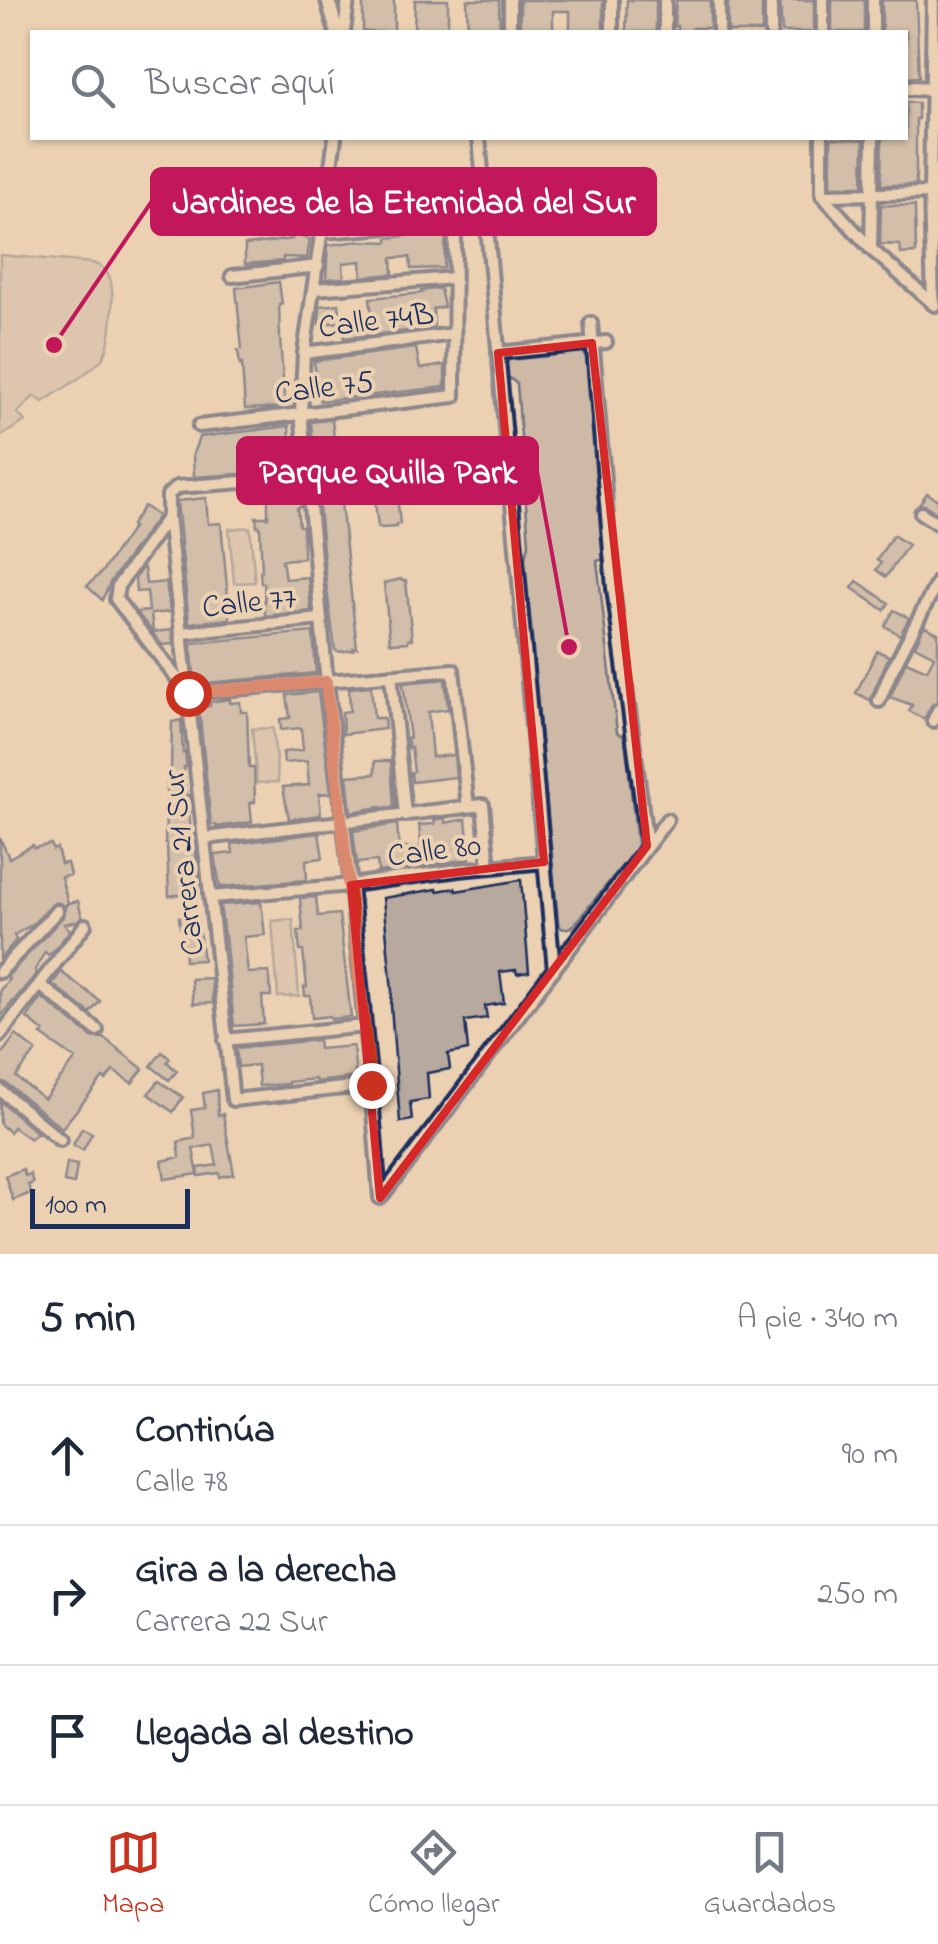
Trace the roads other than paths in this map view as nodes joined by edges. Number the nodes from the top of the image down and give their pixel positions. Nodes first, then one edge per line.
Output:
1 (328, 0) edge
2 (348, 0) edge
3 (510, 0) edge
4 (612, 0) edge
5 (665, 0) edge
6 (719, 0) edge
7 (771, 0) edge
8 (823, 0) edge
9 (873, 0) edge
10 (933, 0) edge
11 (339, 30) edge
12 (340, 30) edge
13 (510, 30) edge
14 (612, 30) edge
15 (665, 30) edge
16 (719, 30) edge
17 (771, 30) edge
18 (823, 30) edge
19 (873, 30) edge
20 (908, 88) edge
21 (935, 89) edge
22 (335, 140) edge
23 (479, 140) edge
24 (822, 140) edge
25 (873, 140) edge
26 (873, 194) junction
27 (934, 194) edge
28 (822, 195) junction
29 (485, 200) junction
30 (515, 202) dead end
31 (322, 232) junction
32 (871, 249) junction
33 (318, 266) junction
34 (232, 276) dead end
35 (454, 278) junction
36 (315, 289) junction
37 (936, 306) edge
38 (591, 323) dead end
39 (454, 334) junction
40 (606, 342) dead end
41 (592, 344) junction
42 (304, 353) junction
43 (498, 353) junction
44 (301, 413) junction
45 (199, 426) dead end
46 (308, 476) junction
47 (921, 513) dead end
48 (168, 516) junction
49 (938, 524) edge
50 (938, 581) edge
51 (321, 619) junction
52 (182, 633) junction
53 (391, 676) junction
54 (326, 682) junction
55 (188, 693) junction
56 (879, 701) dead end
57 (468, 806) junction
58 (405, 815) junction
59 (667, 820) dead end
60 (342, 822) junction
61 (204, 838) junction
62 (647, 846) junction
63 (544, 862) junction
64 (489, 867) junction
65 (350, 885) junction
66 (210, 897) junction
67 (57, 911) dead end
68 (85, 924) dead end
69 (554, 970) junction
70 (0, 972) edge
71 (40, 985) junction
72 (365, 1026) junction
73 (97, 1030) dead end
74 (0, 1035) edge
75 (226, 1040) junction
76 (371, 1085) junction
77 (0, 1090) edge
78 (60, 1140) dead end

1 - 11 street
2 - 12 street
3 - 13 street
4 - 14 street
5 - 15 street
6 - 16 street
7 - 17 street
8 - 18 street
9 - 19 street
10 - 21 street
20 - 21 street
21 - 27 street
22 - 31 street
23 - 29 street
24 - 28 street
25 - 26 street
26 - 27 street
26 - 28 street
26 - 32 street
27 - 37 street
28 - 32 street
29 - 30 street
29 - 43 street
31 - 33 street
31 - 35 street
32 - 37 street
33 - 34 street
33 - 36 street
35 - 36 street
35 - 39 street
36 - 42 street
38 - 41 street
39 - 42 street, Calle 74B
39 - 44 street, Calle 75
40 - 41 street
41 - 43 street
41 - 62 street
42 - 44 street
43 - 63 street
44 - 45 street, Calle 75
44 - 46 street
46 - 48 street, Carrera 21 Sur
46 - 51 street
47 - 49 street
48 - 52 street, Carrera 21 Sur
48 - 55 street
50 - 56 street
51 - 52 street, Calle 77
51 - 54 street
52 - 55 street, Carrera 21 Sur
53 - 54 street
53 - 57 street
53 - 58 street
54 - 55 street
54 - 60 street
55 - 61 street, Carrera 21 Sur
57 - 58 street
57 - 64 street
58 - 60 street
59 - 62 street
60 - 61 street
60 - 65 street
61 - 66 street, Carrera 21 Sur
62 - 69 street
63 - 64 street, Calle 80
63 - 69 street
64 - 65 street, Calle 80
65 - 66 street, Calle 80
65 - 72 street
66 - 75 street, Carrera 21 Sur
67 - 70 street
68 - 71 street
69 - 76 street
71 - 73 street
71 - 74 street
72 - 75 street
72 - 76 street
75 - 76 street, Carrera 21 Sur
77 - 78 street

